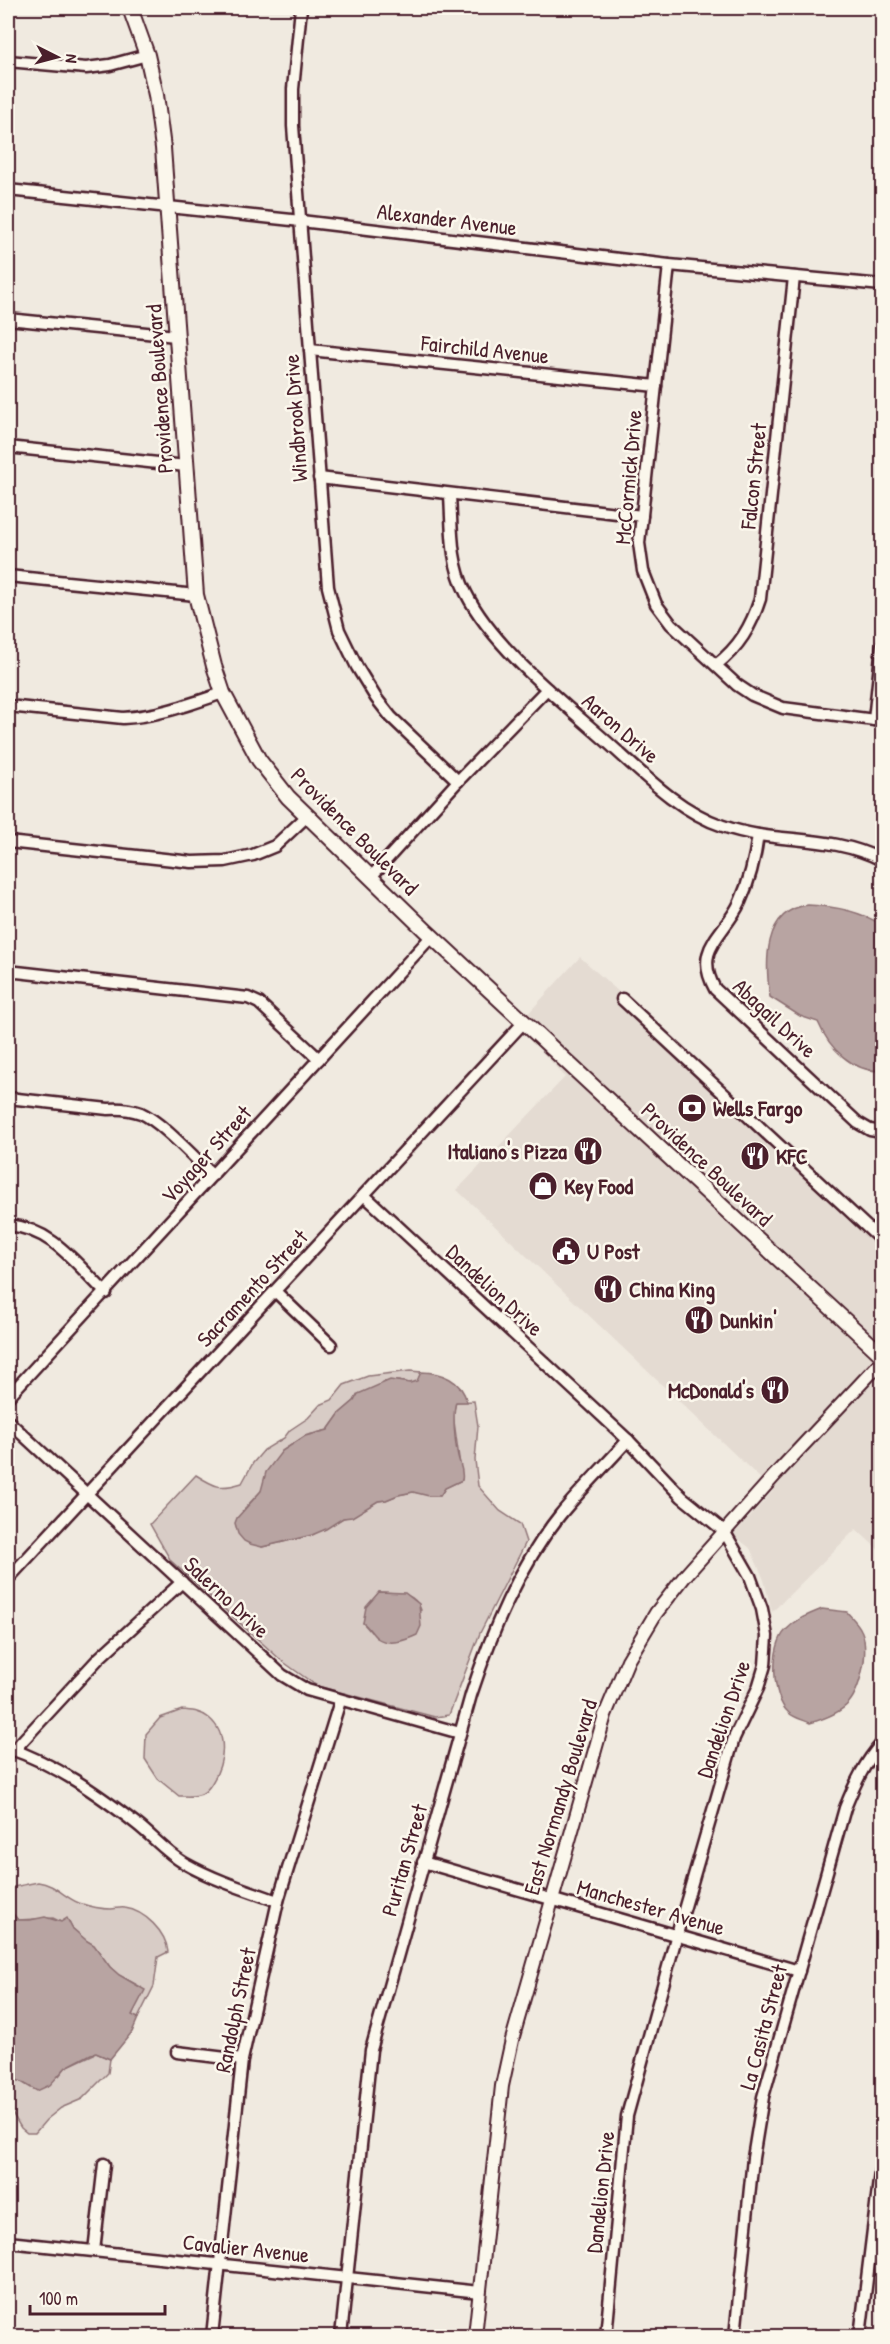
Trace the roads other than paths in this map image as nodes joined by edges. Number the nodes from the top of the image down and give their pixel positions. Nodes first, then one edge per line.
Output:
1 (130, 8) edge
2 (301, 8) edge
3 (147, 55) junction
4 (8, 61) edge
5 (8, 190) edge
6 (168, 207) junction
7 (301, 221) junction
8 (669, 265) junction
9 (794, 277) junction
10 (882, 285) edge
11 (8, 318) edge
12 (176, 336) junction
13 (310, 350) junction
14 (656, 386) junction
15 (8, 447) edge
16 (186, 466) junction
17 (319, 478) junction
18 (450, 495) junction
19 (642, 516) junction
20 (8, 576) edge
21 (196, 595) junction
22 (882, 645) edge
23 (716, 665) junction
24 (547, 689) junction
25 (223, 693) junction
26 (8, 706) edge
27 (878, 721) edge
28 (458, 781) junction
29 (306, 817) junction
30 (758, 835) junction
31 (8, 842) edge
32 (882, 860) edge
33 (370, 878) junction
34 (431, 937) junction
35 (8, 970) edge
36 (622, 999) dead end
37 (524, 1022) junction
38 (319, 1059) junction
39 (8, 1098) edge
40 (882, 1132) edge
41 (213, 1175) junction
42 (364, 1195) junction
43 (8, 1225) edge
44 (882, 1241) edge
45 (276, 1292) junction
46 (106, 1293) junction
47 (331, 1345) dead end
48 (882, 1355) edge
49 (882, 1361) edge
50 (8, 1397) edge
51 (8, 1421) edge
52 (628, 1440) junction
53 (87, 1494) junction
54 (724, 1531) junction
55 (8, 1579) edge
56 (182, 1582) junction
57 (340, 1701) junction
58 (460, 1733) junction
59 (882, 1743) edge
60 (11, 1749) edge
61 (423, 1862) junction
62 (551, 1899) junction
63 (278, 1901) junction
64 (677, 1934) junction
65 (799, 1971) junction
66 (177, 2052) dead end
67 (242, 2060) junction
68 (882, 2156) edge
69 (104, 2164) dead end
70 (8, 2242) edge
71 (94, 2251) junction
72 (220, 2265) junction
73 (347, 2278) junction
74 (480, 2292) junction
75 (212, 2337) edge
76 (341, 2337) edge
77 (475, 2337) edge
78 (606, 2337) edge
79 (735, 2337) edge
80 (860, 2337) edge

1 - 3 main road, Providence Boulevard
2 - 7 street, Windbrook Drive
3 - 4 street
3 - 6 main road, Providence Boulevard
5 - 6 street, Alexander Avenue
6 - 7 street, Alexander Avenue
6 - 12 main road, Providence Boulevard
7 - 8 street, Alexander Avenue
7 - 13 street, Windbrook Drive
8 - 9 street, Alexander Avenue
8 - 14 street, McCormick Drive
9 - 10 street, Alexander Avenue
9 - 23 street, Falcon Street
11 - 12 street
12 - 16 main road, Providence Boulevard
13 - 14 street, Fairchild Avenue
13 - 17 street, Windbrook Drive
14 - 19 street, McCormick Drive
15 - 16 street
16 - 21 main road, Providence Boulevard
17 - 18 street
17 - 28 street, Windbrook Drive
18 - 19 street
18 - 24 street, Aaron Drive
19 - 23 street, McCormick Drive
20 - 21 street
21 - 25 main road, Providence Boulevard
22 - 27 street
23 - 27 street, McCormick Drive
24 - 28 street
24 - 30 street, Aaron Drive
25 - 26 street
25 - 29 main road, Providence Boulevard
28 - 33 street
29 - 31 street
29 - 33 main road, Providence Boulevard
30 - 32 street, Aaron Drive
30 - 40 street, Abagail Drive
33 - 34 main road, Providence Boulevard
34 - 37 main road, Providence Boulevard
34 - 38 street, Voyager Street
35 - 38 street
36 - 44 street
37 - 42 street, Sacramento Street
37 - 48 main road, Providence Boulevard
38 - 41 street, Voyager Street
39 - 41 street
41 - 46 street, Voyager Street
42 - 45 street, Sacramento Street
42 - 52 street, Dandelion Drive
43 - 46 street
45 - 47 street
45 - 53 street, Sacramento Street
46 - 50 street, Voyager Street
49 - 54 street, East Normandy Boulevard
51 - 53 street, Salerno Drive
52 - 54 street, Dandelion Drive
52 - 58 street, Puritan Street
53 - 55 street, Sacramento Street
53 - 56 street, Salerno Drive
54 - 62 street, East Normandy Boulevard
54 - 64 street, Dandelion Drive
56 - 57 street, Salerno Drive
56 - 60 street
57 - 58 street, Salerno Drive
57 - 63 street, Randolph Street
58 - 61 street, Puritan Street
59 - 65 street, La Casita Street
60 - 63 street
61 - 62 street, Manchester Avenue
61 - 73 street, Puritan Street
62 - 64 street, Manchester Avenue
62 - 74 street, East Normandy Boulevard
63 - 67 street, Randolph Street
64 - 65 street, Manchester Avenue
64 - 78 street, Dandelion Drive
65 - 79 street, La Casita Street
66 - 67 street
67 - 72 street, Randolph Street
68 - 80 street
69 - 71 street
70 - 71 street, Cavalier Avenue
71 - 72 street, Cavalier Avenue
72 - 73 street, Cavalier Avenue
72 - 75 street, Randolph Street
73 - 74 street, Cavalier Avenue
73 - 76 street, Puritan Street
74 - 77 street, East Normandy Boulevard

